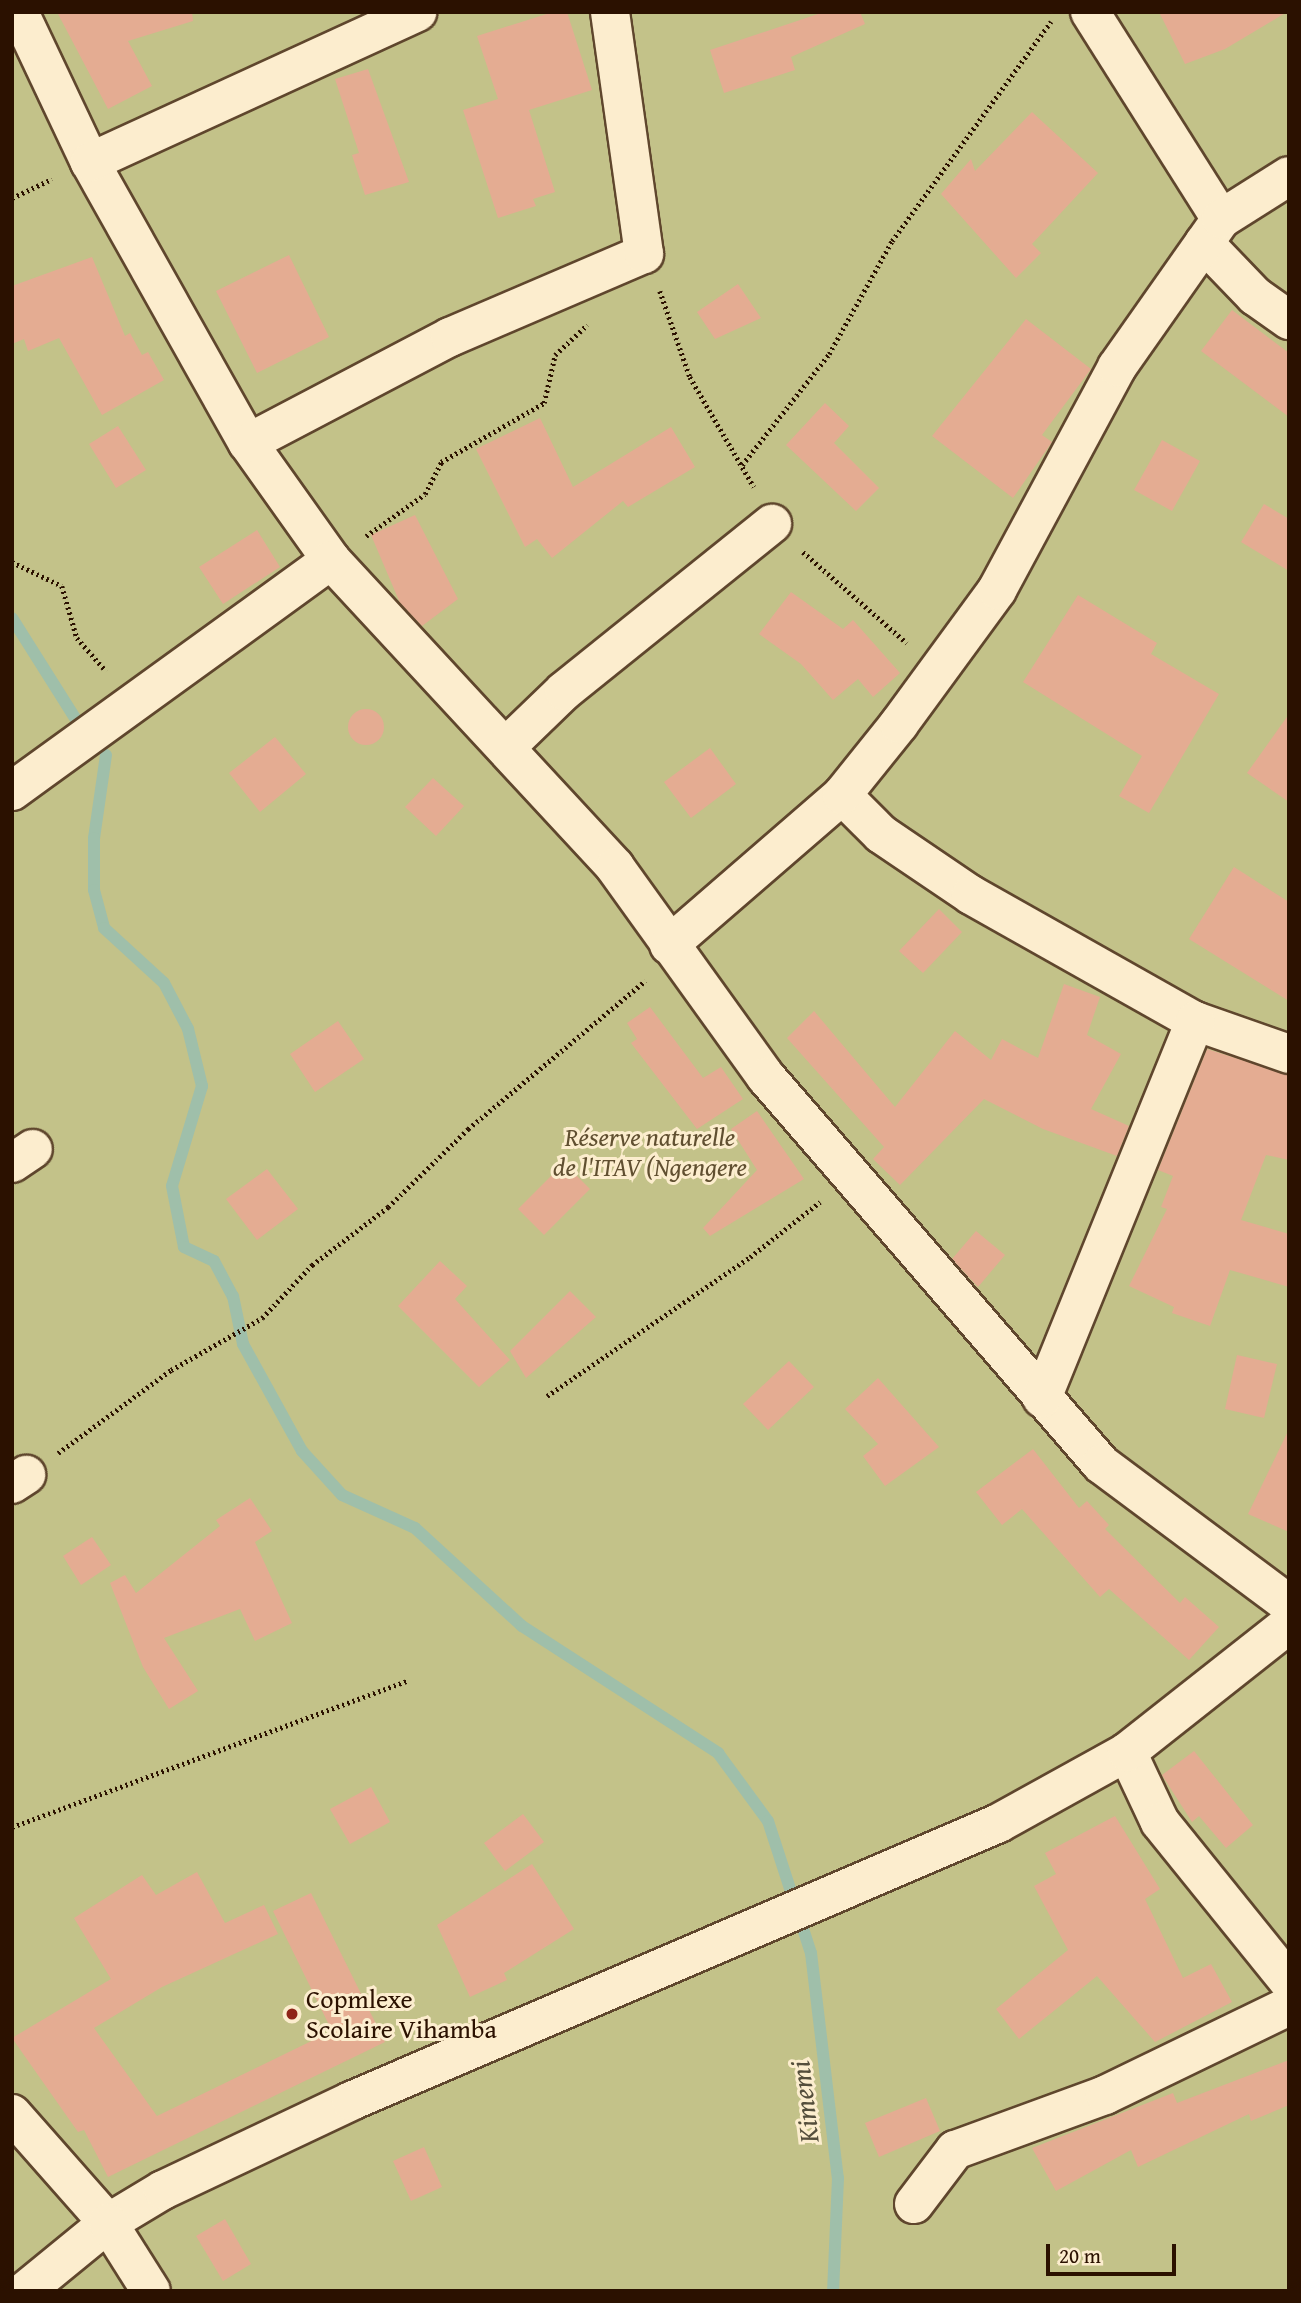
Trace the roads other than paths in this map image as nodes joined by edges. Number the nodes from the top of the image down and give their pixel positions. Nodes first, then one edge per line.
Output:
1 (19, 12) edge
2 (417, 12) edge
3 (610, 12) edge
4 (1090, 12) edge
5 (90, 162) junction
6 (1289, 176) edge
7 (1213, 231) junction
8 (1289, 320) edge
9 (248, 443) junction
10 (772, 524) road end
11 (331, 560) junction
12 (506, 746) junction
13 (12, 791) edge
14 (842, 795) junction
15 (669, 945) junction
16 (1195, 1021) junction
17 (1289, 1054) edge
18 (1042, 1398) junction
19 (1289, 1604) edge
20 (1289, 1624) edge
21 (1127, 1752) junction
22 (1289, 1982) edge
23 (1289, 2006) edge
24 (19, 2133) edge
25 (914, 2204) dead end
26 (107, 2223) junction
27 (25, 2291) edge
28 (151, 2291) edge

1 - 5 street
2 - 5 street
3 - 9 street
4 - 7 street
5 - 9 street
6 - 7 street
7 - 8 street
7 - 14 street
9 - 11 street
10 - 12 street
11 - 12 street
11 - 13 street
12 - 15 street
14 - 15 street
14 - 16 street
15 - 18 street
16 - 17 street
16 - 18 street
18 - 19 street
20 - 21 street
21 - 22 street
21 - 26 street
23 - 25 street
24 - 26 street
26 - 27 street
26 - 28 street

